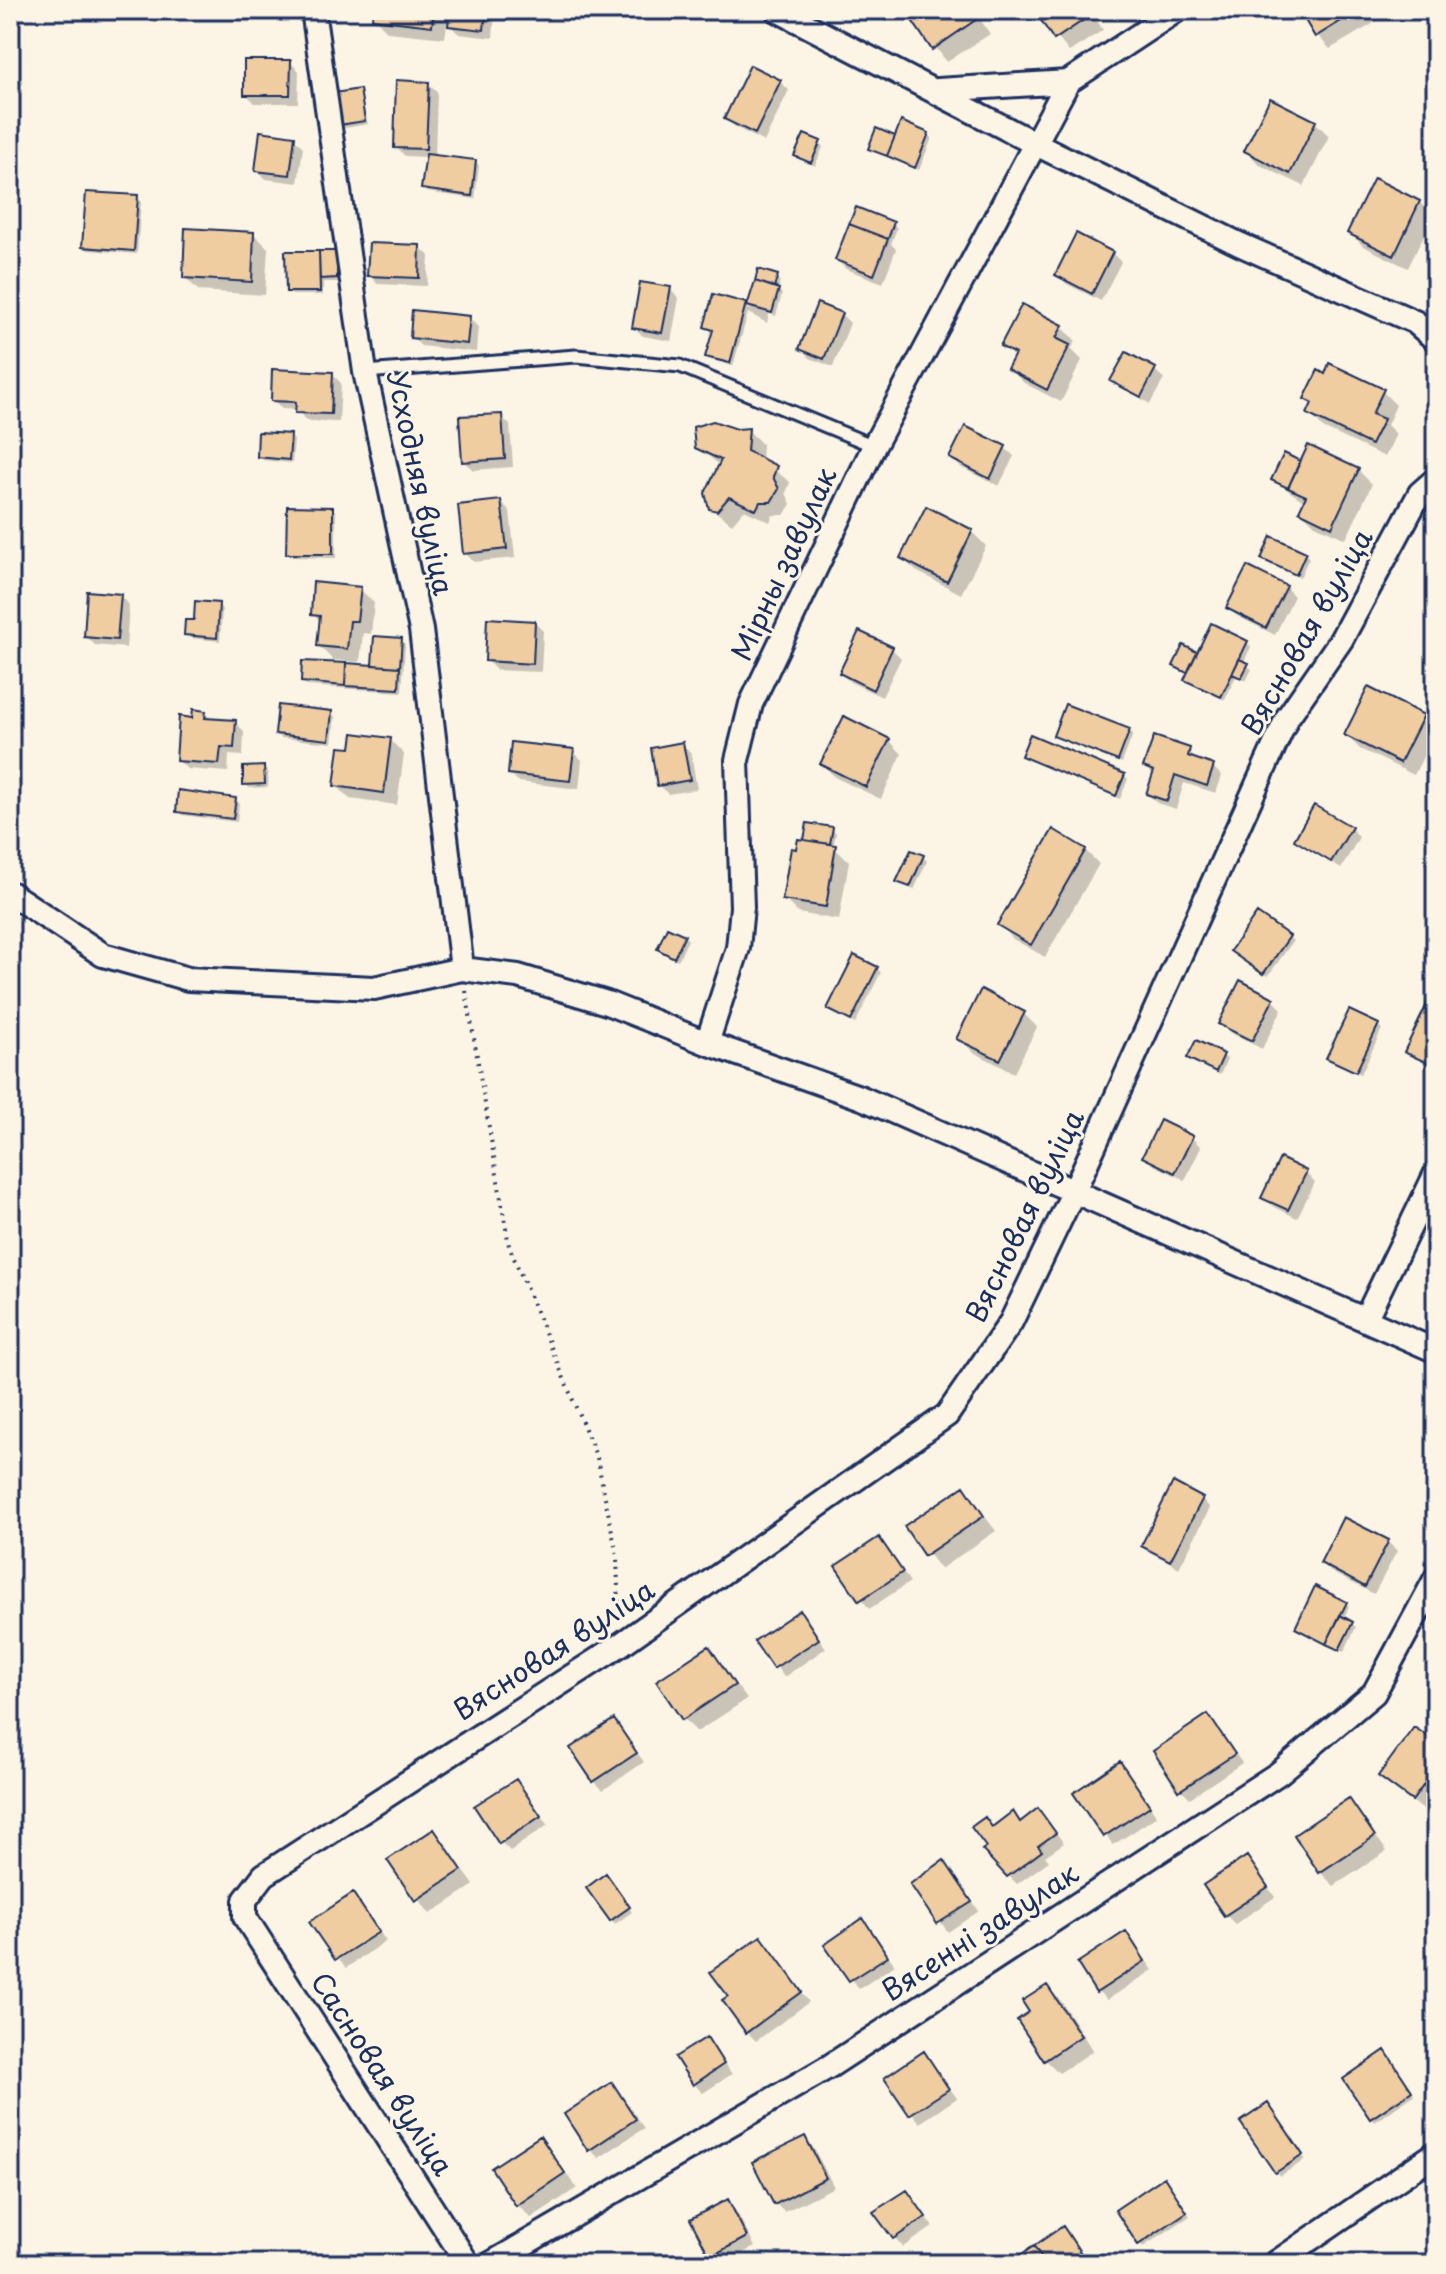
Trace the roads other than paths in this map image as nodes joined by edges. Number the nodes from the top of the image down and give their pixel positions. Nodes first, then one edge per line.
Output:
1 (313, 10) edge
2 (777, 10) edge
3 (1177, 10) edge
4 (1068, 82) junction
5 (937, 91) junction
6 (1034, 143) junction
7 (1436, 340) edge
8 (365, 372) junction
9 (874, 446) junction
10 (1436, 479) edge
11 (10, 893) edge
12 (462, 969) junction
13 (707, 1043) junction
14 (1436, 1173) edge
15 (1073, 1193) junction
16 (1365, 1320) junction
17 (1436, 1351) edge
18 (1436, 1578) edge
19 (245, 1917) joint
20 (1436, 2153) edge
21 (468, 2264) edge
22 (490, 2264) edge
23 (1274, 2264) edge

1 - 8 street, Усходняя вуліца
2 - 5 street
3 - 4 street
4 - 5 street
4 - 6 street, Мірны завулак
5 - 6 street
6 - 7 street
6 - 9 street, Мірны завулак
8 - 9 lane
8 - 12 street, Усходняя вуліца
9 - 13 street, Мірны завулак
10 - 15 street, Вясновая вуліца
11 - 12 street
12 - 13 street
13 - 15 street
14 - 16 street
15 - 16 street
15 - 19 street, Вясновая вуліца
16 - 17 street
18 - 22 street, Вясенні завулак
19 - 21 street, Сасновая вуліца
20 - 23 street

